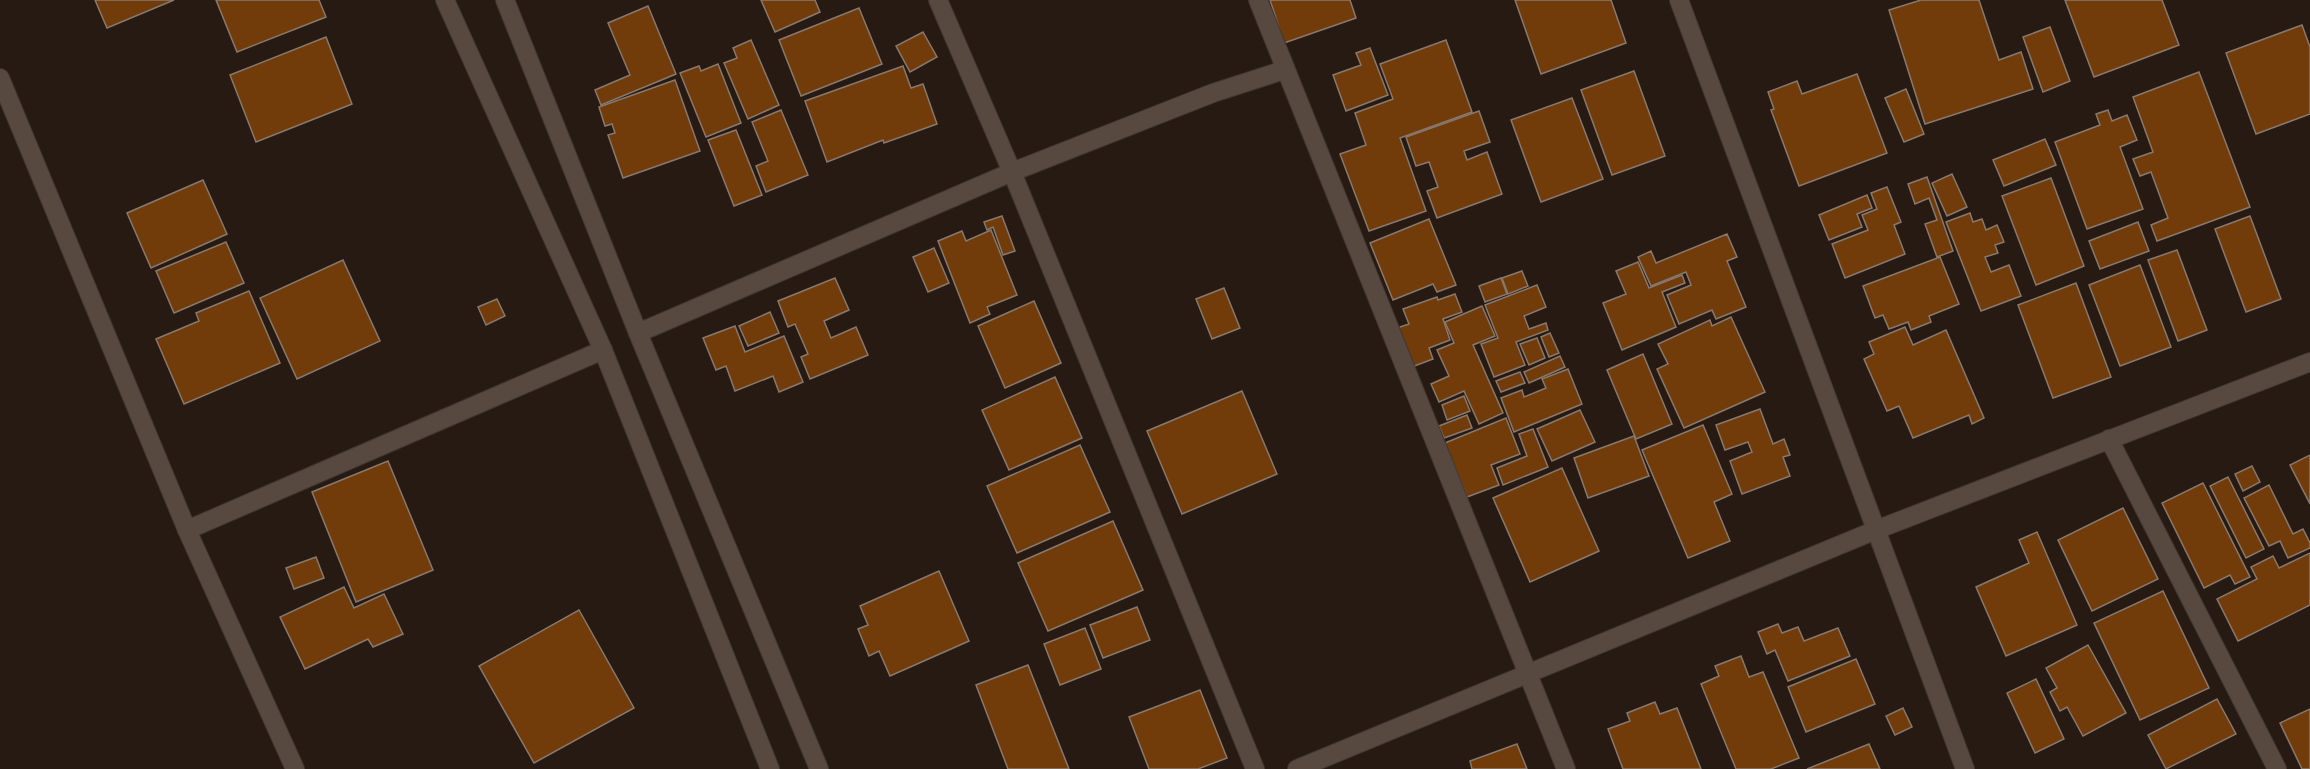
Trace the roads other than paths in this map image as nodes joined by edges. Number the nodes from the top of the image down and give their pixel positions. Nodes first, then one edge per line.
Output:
1 (445, 0) edge
2 (505, 0) edge
3 (938, 0) edge
4 (1258, 0) edge
5 (1679, 0) edge
6 (1284, 70) junction
7 (0, 78) edge
8 (1012, 172) junction
9 (638, 333) junction
10 (603, 350) junction
11 (2310, 362) edge
12 (2109, 440) junction
13 (187, 530) junction
14 (1876, 530) junction
15 (1529, 675) junction
16 (295, 769) edge
17 (770, 769) edge
18 (819, 769) edge
19 (1255, 769) edge
20 (1297, 769) edge
21 (1566, 769) edge
22 (1965, 769) edge
23 (2277, 769) edge

1 - 10 street
2 - 9 street
3 - 8 street
4 - 6 street
5 - 14 street
6 - 8 street
6 - 15 street
7 - 13 street
8 - 9 street
8 - 19 street
9 - 18 street
10 - 13 street
10 - 17 street
11 - 12 street
12 - 14 street
12 - 23 street
13 - 16 street
14 - 15 street
14 - 22 street
15 - 20 street
15 - 21 street

